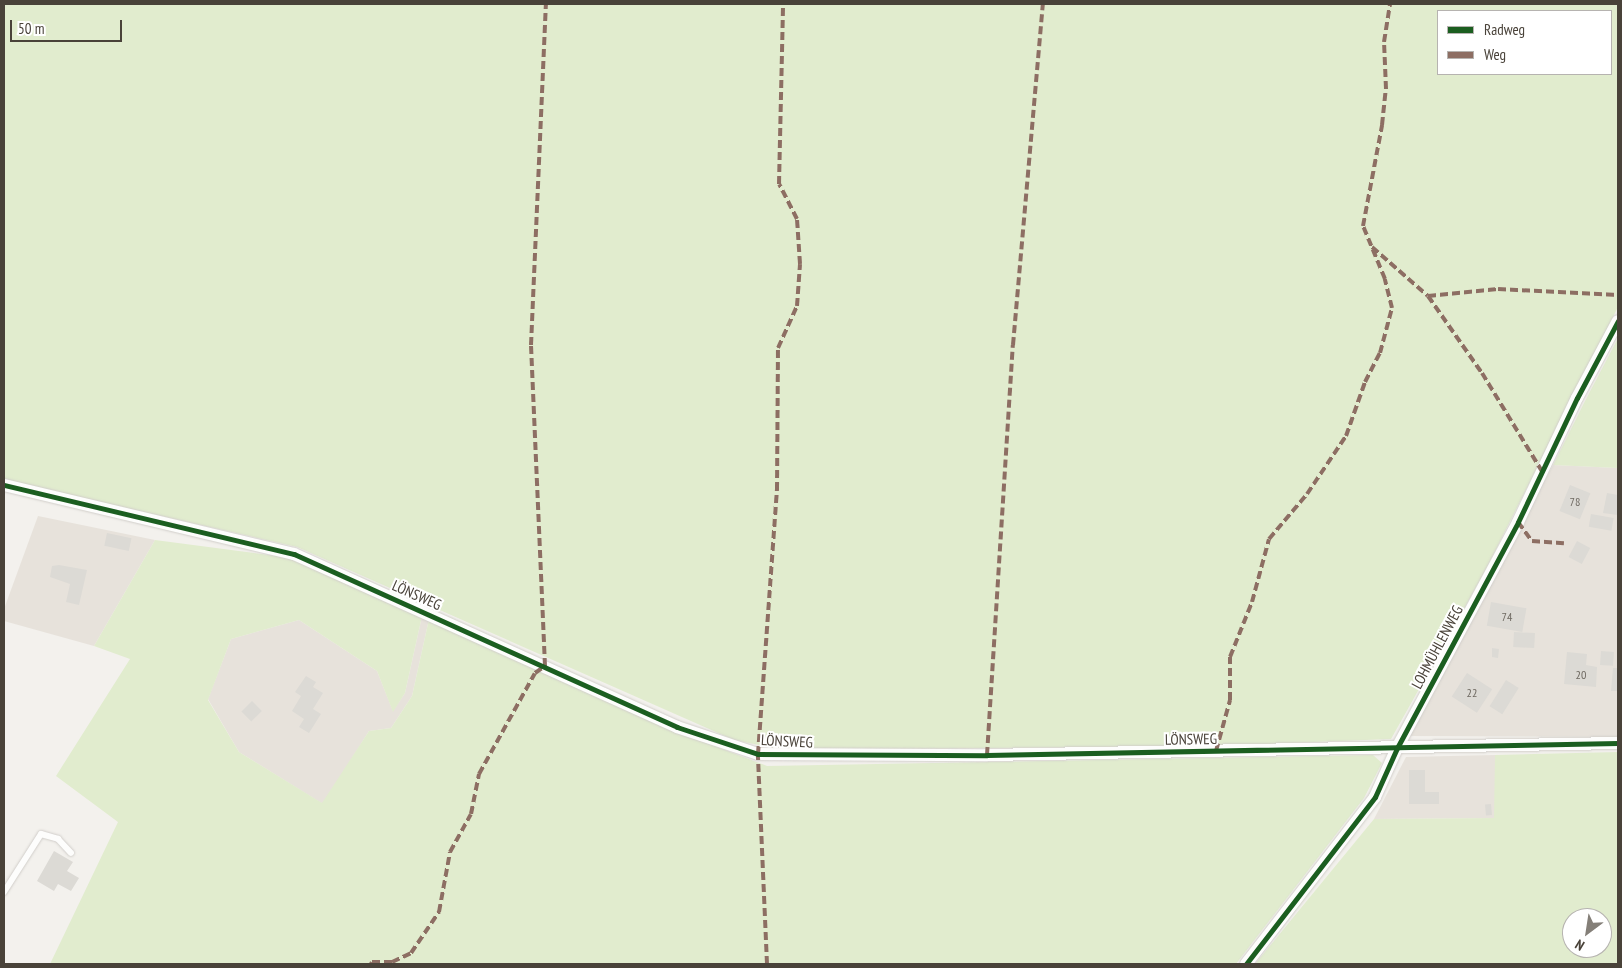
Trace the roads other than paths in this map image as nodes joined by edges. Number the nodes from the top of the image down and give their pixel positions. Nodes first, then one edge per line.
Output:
1 (1618, 321) edge
2 (4, 485) edge
3 (1618, 743) edge
4 (1398, 748) junction
5 (71, 853) dead end
6 (4, 892) edge
7 (1246, 964) edge

1 - 4 street, LOHMÜHLENWEG
2 - 4 street, LÖNSWEG
3 - 4 street, LÖNSWEG
4 - 7 street, LOHMÜHLENWEG
5 - 6 lane

